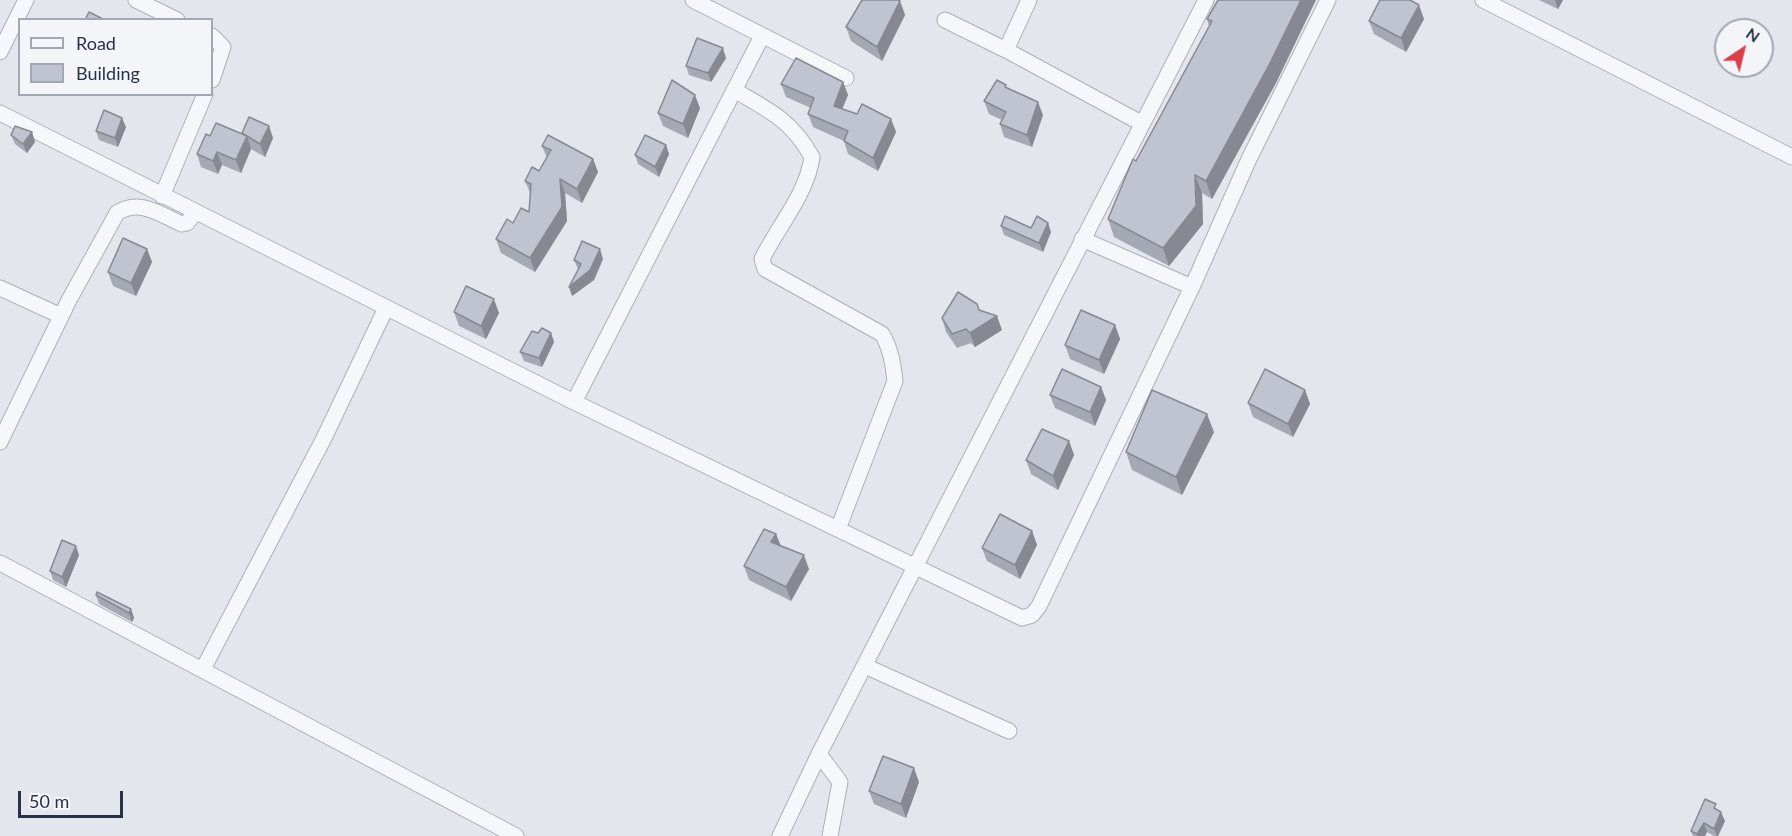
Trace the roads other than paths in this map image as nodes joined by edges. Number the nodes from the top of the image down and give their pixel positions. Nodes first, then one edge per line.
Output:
1 (26, 0) edge
2 (136, 0) edge
3 (693, 0) edge
4 (1029, 0) edge
5 (1206, 0) edge
6 (1328, 0) edge
7 (1484, 0) edge
8 (173, 18) edge
9 (945, 20) dead end
10 (762, 36) junction
11 (213, 37) edge
12 (1006, 50) junction
13 (0, 52) edge
14 (213, 77) edge
15 (846, 78) dead end
16 (734, 90) junction
17 (204, 96) edge
18 (0, 113) edge
19 (1141, 123) junction
20 (1792, 157) edge
21 (162, 196) junction
22 (195, 213) junction
23 (1082, 239) junction
24 (1192, 287) junction
25 (0, 288) edge
26 (386, 308) junction
27 (61, 316) junction
28 (574, 402) junction
29 (0, 442) edge
30 (838, 529) junction
31 (0, 563) edge
32 (916, 567) junction
33 (865, 666) junction
34 (202, 669) junction
35 (1009, 731) dead end
36 (819, 754) junction
37 (516, 836) edge
38 (780, 836) edge
39 (830, 836) edge

1 - 13 street
2 - 8 street
3 - 10 street
4 - 12 street
5 - 19 street
6 - 24 street
7 - 20 street
9 - 12 street
10 - 15 street
10 - 16 street
11 - 14 street
12 - 19 street
16 - 28 street
16 - 30 street
17 - 21 street
18 - 21 street
19 - 23 street
21 - 22 street
22 - 26 street
22 - 27 street
23 - 24 street
23 - 32 street
24 - 32 street
25 - 27 street
26 - 28 street
26 - 34 street
27 - 29 street
28 - 30 street
30 - 32 street
31 - 34 street
32 - 33 street
33 - 35 street
33 - 36 street
34 - 37 street
36 - 38 street
36 - 39 street

